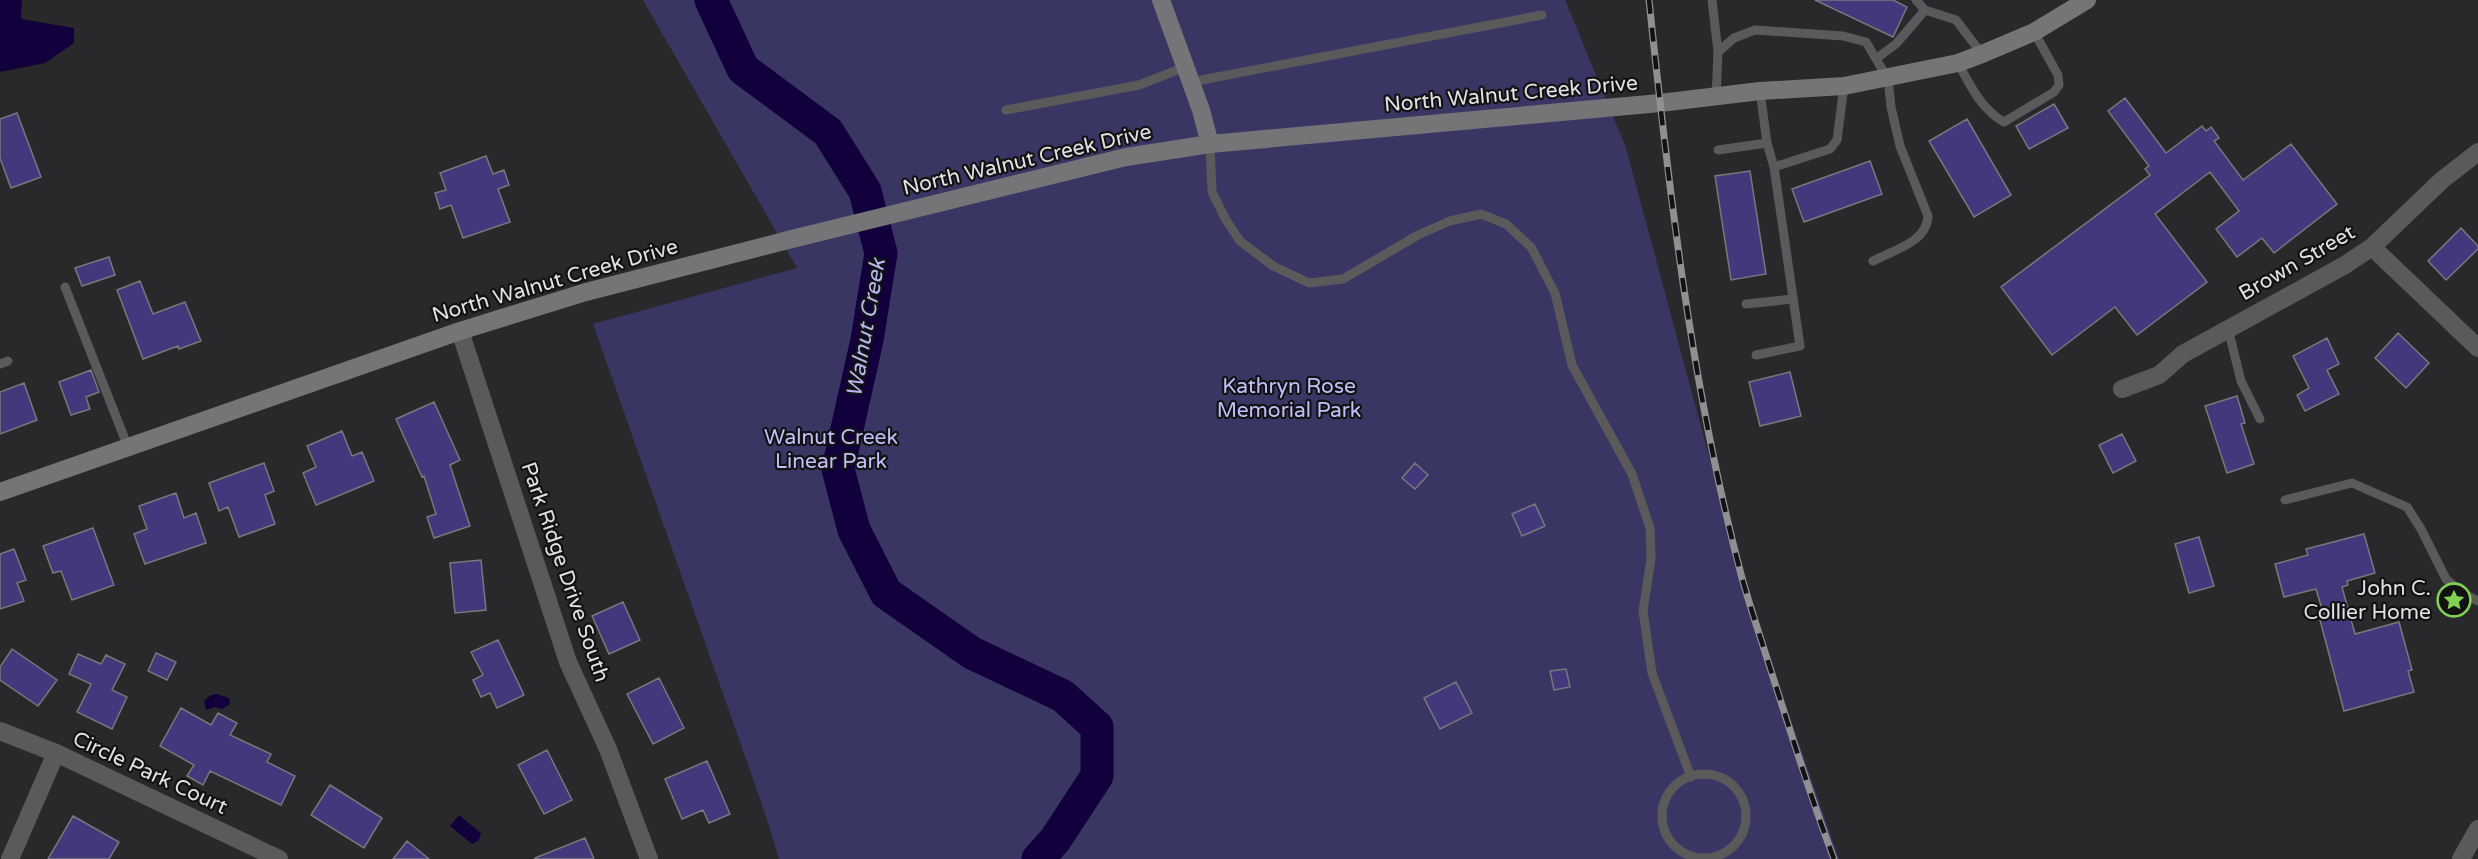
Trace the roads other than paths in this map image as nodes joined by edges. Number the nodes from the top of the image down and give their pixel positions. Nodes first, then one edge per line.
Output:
1 (1161, 0) edge
2 (1712, 0) edge
3 (1916, 0) edge
4 (2087, 0) edge
5 (1925, 10) junction
6 (1542, 15) dead end
7 (2034, 32) junction
8 (1718, 52) junction
9 (1982, 54) junction
10 (1877, 58) junction
11 (1958, 63) junction
12 (1188, 75) junction
13 (1888, 79) junction
14 (1844, 86) junction
15 (1760, 91) junction
16 (1716, 97) junction
17 (1006, 110) dead end
18 (1767, 143) junction
19 (1210, 144) junction
20 (1719, 150) dead end
21 (2478, 152) edge
22 (1774, 167) junction
23 (2372, 247) junction
24 (1873, 261) dead end
25 (65, 286) dead end
26 (1793, 299) junction
27 (1746, 304) dead end
28 (2228, 328) junction
29 (460, 330) junction
30 (2478, 348) edge
31 (1756, 355) dead end
32 (2122, 390) dead end
33 (2260, 419) dead end
34 (128, 447) junction
35 (0, 492) edge
36 (2285, 500) dead end
37 (2478, 601) edge
38 (0, 731) edge
39 (56, 753) junction
40 (1691, 777) junction
41 (2478, 829) edge
42 (10, 859) edge
43 (279, 859) edge
44 (649, 859) edge
45 (2460, 859) edge

1 - 12 main road
2 - 8 lane
3 - 5 lane
4 - 7 main road, North Walnut Creek Drive
5 - 9 lane
5 - 10 lane
6 - 12 lane
7 - 9 main road, North Walnut Creek Drive
7 - 11 lane
8 - 10 lane
8 - 16 lane
9 - 11 main road, North Walnut Creek Drive
10 - 13 lane
11 - 13 main road, North Walnut Creek Drive
12 - 17 lane
12 - 19 main road
13 - 14 main road, North Walnut Creek Drive
13 - 24 lane
14 - 15 main road, North Walnut Creek Drive
14 - 22 lane
15 - 16 main road, North Walnut Creek Drive
15 - 18 lane
16 - 19 main road, North Walnut Creek Drive
18 - 20 lane
18 - 22 lane
19 - 29 main road, North Walnut Creek Drive
19 - 40 lane
21 - 23 street, Brown Street
22 - 26 lane
23 - 28 street, Brown Street
23 - 30 street
25 - 34 lane
26 - 27 lane
26 - 31 lane
28 - 32 street, Brown Street
28 - 33 lane
29 - 34 main road, North Walnut Creek Drive
29 - 44 street, Park Ridge Drive South
34 - 35 main road, North Walnut Creek Drive
36 - 37 lane
38 - 39 street, Circle Park Court
39 - 42 street
39 - 43 street, Circle Park Court
40 - 40 lane
41 - 45 street

